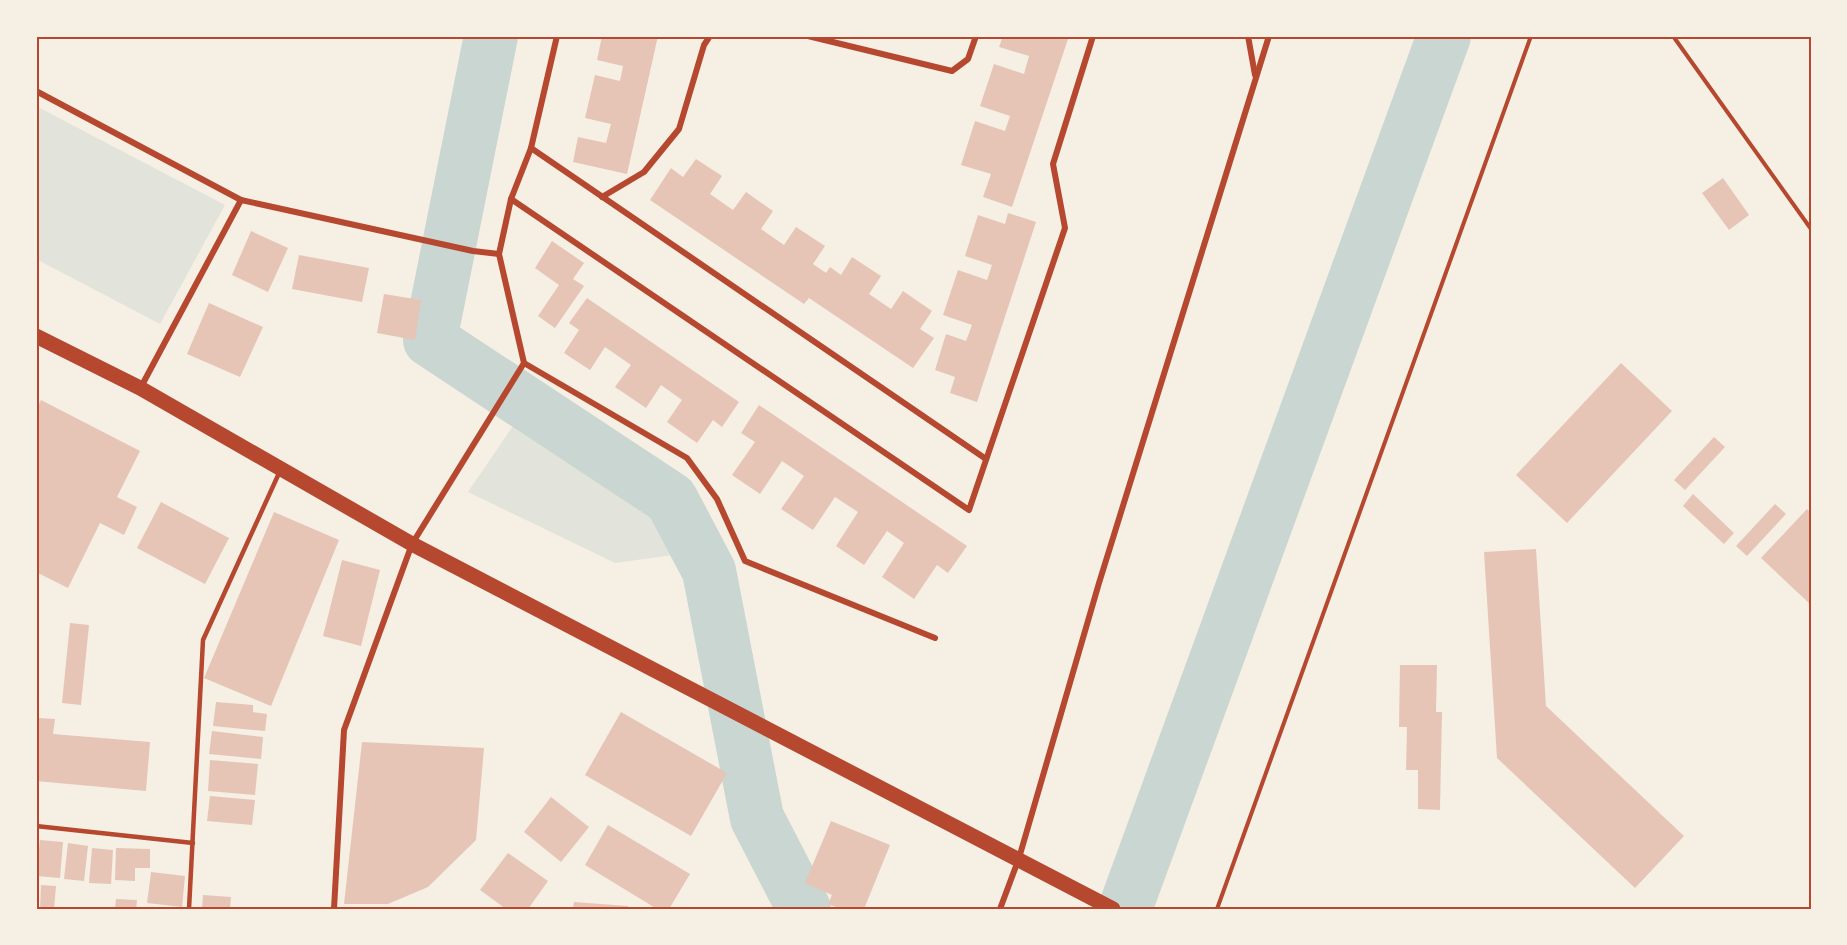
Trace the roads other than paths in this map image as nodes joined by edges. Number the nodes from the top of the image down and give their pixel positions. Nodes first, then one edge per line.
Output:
1 (557, 36) edge
2 (710, 36) edge
3 (808, 36) edge
4 (976, 36) edge
5 (1093, 36) edge
6 (1248, 36) edge
7 (1269, 36) edge
8 (1256, 79) junction
9 (36, 91) edge
10 (531, 148) junction
11 (602, 197) junction
12 (241, 200) junction
13 (511, 200) junction
14 (499, 254) junction
15 (36, 336) edge
16 (524, 363) junction
17 (140, 388) junction
18 (986, 459) junction
19 (281, 469) junction
20 (412, 544) junction
21 (935, 638) dead end
22 (36, 826) edge
23 (193, 843) junction
24 (1019, 858) junction
25 (189, 909) edge
26 (333, 909) edge
27 (1000, 909) edge
28 (1113, 909) edge

1 - 10 street
2 - 11 street
3 - 4 street
5 - 18 street
6 - 8 street
7 - 8 street
8 - 24 street
9 - 12 street
10 - 11 street
10 - 13 street
11 - 18 street
12 - 14 street
12 - 17 street
13 - 14 street
13 - 18 street
14 - 16 street
15 - 17 main road
16 - 20 street
16 - 21 street
17 - 19 main road
19 - 20 main road
19 - 23 lane
20 - 24 main road
20 - 26 street
22 - 23 lane
23 - 25 lane
24 - 27 street
24 - 28 main road

